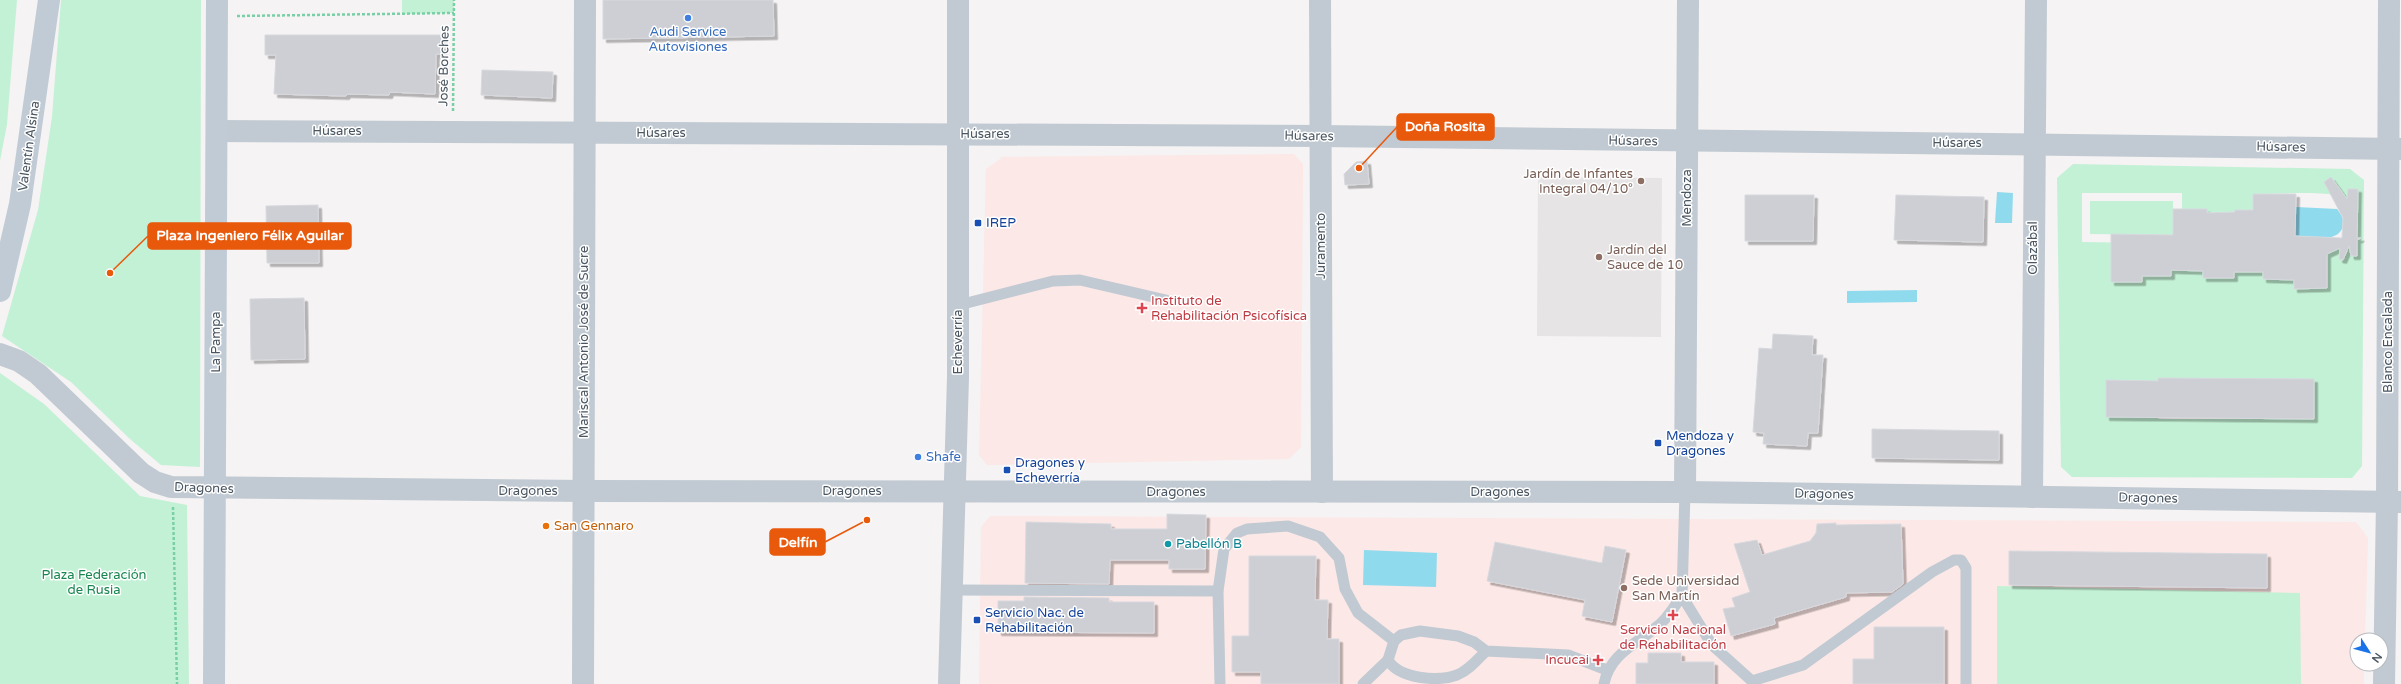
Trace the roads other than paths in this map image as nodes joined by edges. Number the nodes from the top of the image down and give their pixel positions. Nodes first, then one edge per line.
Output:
1 (48, 0) edge
2 (586, 0) edge
3 (958, 0) edge
4 (1320, 0) edge
5 (1688, 0) edge
6 (2036, 0) edge
7 (2389, 0) edge
8 (217, 8) edge
9 (217, 131) junction
10 (585, 132) junction
11 (959, 134) junction
12 (1321, 136) junction
13 (1687, 142) junction
14 (2034, 143) junction
15 (2395, 149) edge
16 (0, 291) edge
17 (1166, 300) dead end
18 (958, 305) junction
19 (0, 354) edge
20 (215, 489) junction
21 (584, 491) junction
22 (954, 491) junction
23 (1322, 492) junction
24 (1685, 492) junction
25 (2032, 497) junction
26 (2394, 502) edge
27 (952, 590) junction
28 (1218, 592) junction
29 (1682, 596) junction
30 (1394, 641) junction
31 (1486, 651) junction
32 (1388, 660) junction
33 (1607, 670) junction
34 (1456, 680) edge
35 (1752, 683) edge
36 (214, 684) edge
37 (583, 684) edge
38 (949, 684) edge
39 (1220, 684) edge
40 (1363, 684) edge
41 (1604, 684) edge
42 (1966, 684) edge
43 (2384, 684) edge

1 - 16 street, Valentín Alsina
2 - 10 street, Mariscal Antonio José de Sucre
3 - 11 street, Echeverría
4 - 12 street, Juramento
5 - 13 street, Mendoza
6 - 14 street, Olazábal
7 - 15 street, Blanco Encalada
8 - 9 street, La Pampa
9 - 10 street, Húsares
9 - 20 street, La Pampa
10 - 11 street, Húsares
10 - 21 street, Mariscal Antonio José de Sucre
11 - 12 street, Húsares
11 - 18 street, Echeverría
12 - 13 street, Húsares
12 - 23 street, Juramento
13 - 14 street, Húsares
13 - 24 street, Mendoza
14 - 15 street, Húsares
14 - 25 street, Olazábal
15 - 26 street, Blanco Encalada
17 - 18 lane
18 - 22 street, Echeverría
19 - 20 street, Dragones
20 - 21 street, Dragones
20 - 36 street, La Pampa
21 - 22 street, Dragones
21 - 37 street, Mariscal Antonio José de Sucre
22 - 23 street, Dragones
22 - 27 street, Echeverría
23 - 24 street, Dragones
24 - 25 street, Dragones
24 - 29 lane
25 - 26 street, Dragones
26 - 43 street, Blanco Encalada
27 - 28 lane
27 - 38 street, Echeverría
28 - 30 lane
28 - 39 lane
29 - 33 lane
29 - 35 lane
30 - 31 lane
30 - 32 lane
31 - 33 lane
31 - 34 lane
32 - 34 lane
32 - 40 lane
33 - 41 lane
35 - 42 lane

